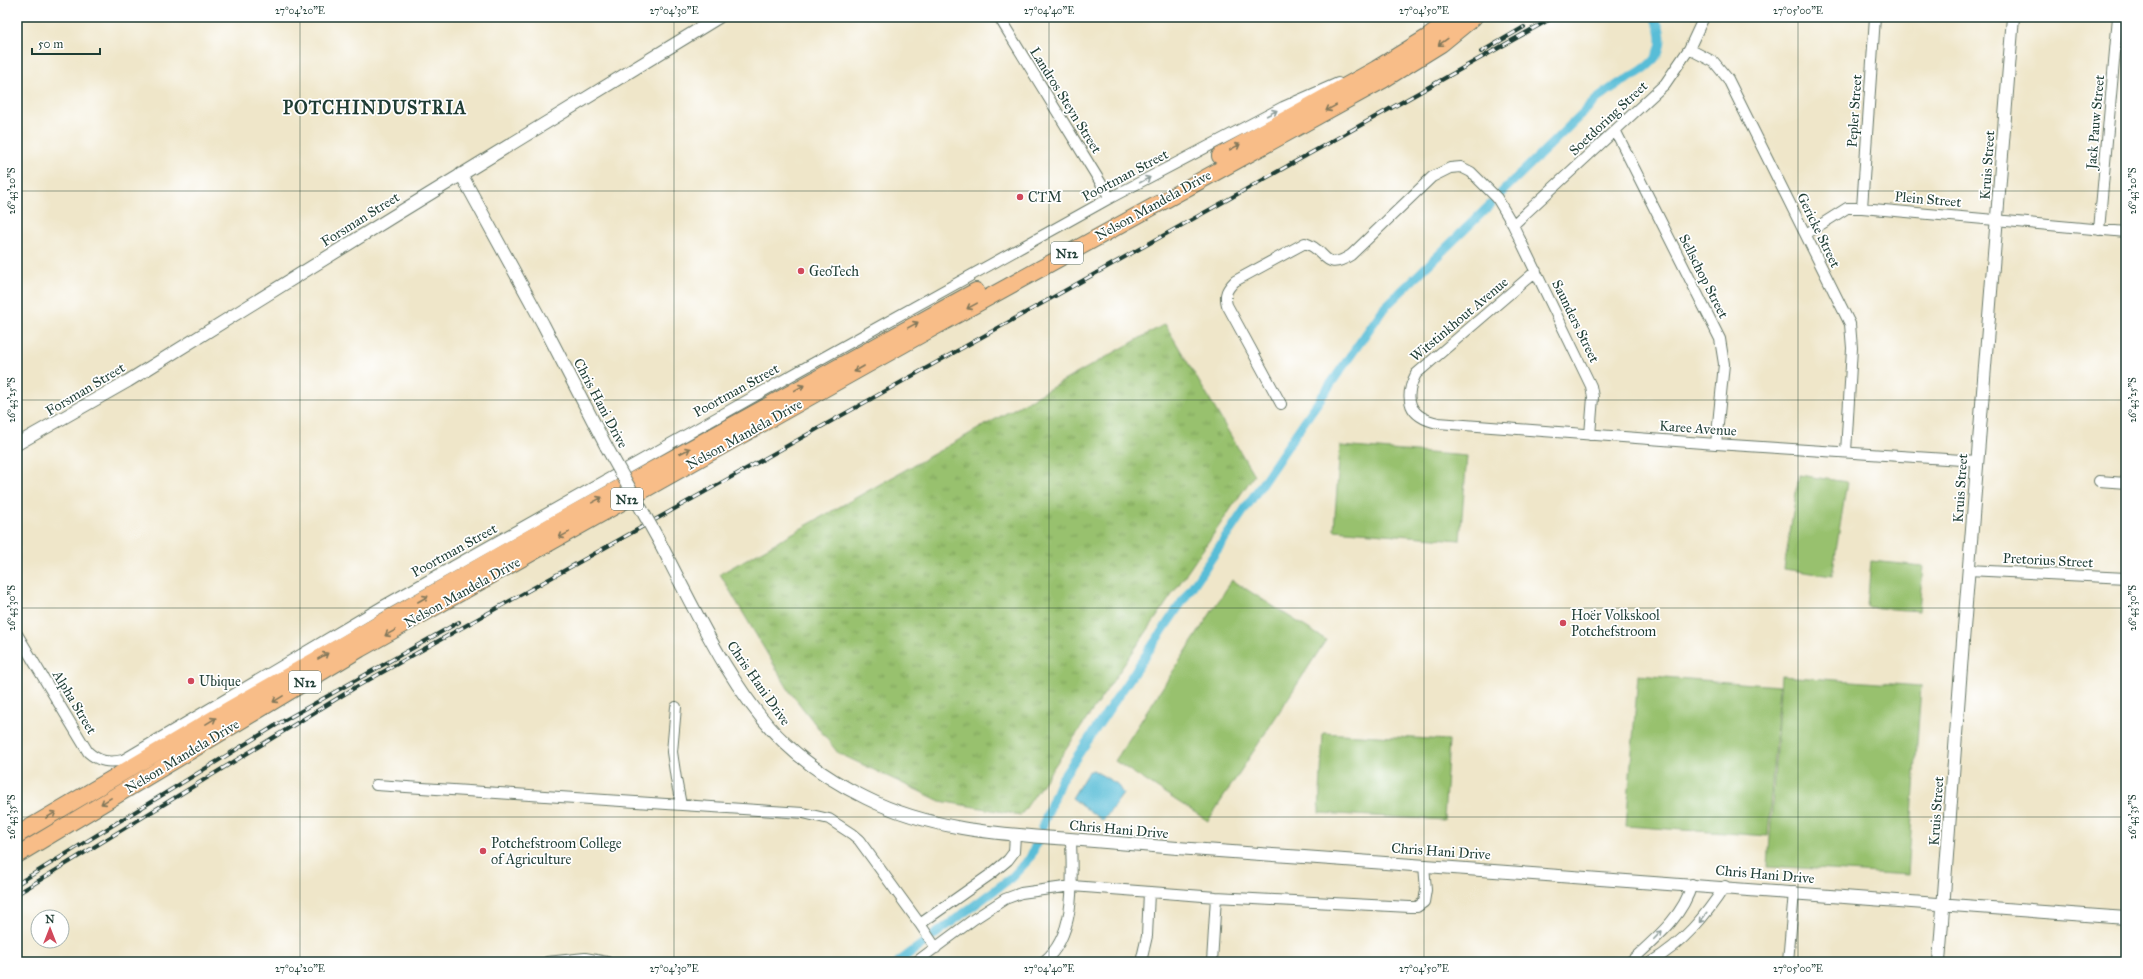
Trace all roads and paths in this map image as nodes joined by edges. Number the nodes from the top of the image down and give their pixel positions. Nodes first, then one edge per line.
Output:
1 (719, 17) edge
2 (999, 17) edge
3 (1455, 17) edge
4 (1474, 17) edge
5 (1704, 17) edge
6 (1875, 17) edge
7 (2013, 17) edge
8 (2118, 17) edge
9 (1689, 49) junction
10 (1376, 69) junction
11 (1616, 132) junction
12 (462, 174) junction
13 (1110, 198) junction
14 (1862, 208) junction
15 (1998, 220) junction
16 (1513, 225) junction
17 (2099, 230) junction
18 (2126, 232) edge
19 (1806, 234) junction
20 (1536, 271) junction
21 (1281, 404) dead end
22 (1418, 416) joint
23 (1590, 435) junction
24 (17, 444) edge
25 (1716, 444) junction
26 (1846, 452) junction
27 (1977, 461) junction
28 (2098, 481) dead end
29 (2126, 483) edge
30 (1968, 570) junction
31 (2126, 578) edge
32 (17, 634) edge
33 (676, 707) dead end
34 (123, 760) joint
35 (376, 785) dead end
36 (681, 805) junction
37 (17, 835) edge
38 (1015, 835) junction
39 (1072, 840) junction
40 (17, 855) edge
41 (1424, 865) junction
42 (1692, 884) junction
43 (1072, 886) junction
44 (1725, 886) junction
45 (1149, 892) junction
46 (1794, 892) junction
47 (1216, 897) junction
48 (1943, 904) junction
49 (2126, 918) edge
50 (920, 924) junction
51 (932, 942) junction
52 (547, 962) edge
53 (607, 962) edge
54 (916, 962) edge
55 (1043, 962) edge
56 (1141, 962) edge
57 (1212, 962) edge
58 (1630, 962) edge
59 (1652, 962) edge
60 (1788, 962) edge
61 (1940, 962) edge

1 - 12 street, Forsman Street
2 - 13 street, Landros Steyn Street
3 - 10 highway, Nelson Mandela Drive / N12
4 -> 40 highway, Nelson Mandela Drive / N12
5 - 9 street, Soetdoring Street
6 - 14 street, Pepler Street
7 - 15 street, Kruis Street
8 - 17 street, Jack Pauw Street
9 - 11 street, Soetdoring Street
9 - 19 street, Gericke Street
13 -> 10 street, Poortman Street
37 -> 10 highway, Nelson Mandela Drive / N12
11 - 16 street, Soetdoring Street
11 - 25 street, Sellschop Street
12 - 24 street, Forsman Street
12 - 38 street, Chris Hani Drive, bridge
13 - 34 street, Poortman Street
14 - 15 street, Plein Street
14 - 19 street, Plein Street
15 - 17 street, Plein Street
15 - 27 street, Kruis Street
16 - 20 street, Saunders Street
16 - 21 street, Saunders Street
17 - 18 street, Plein Street
19 - 26 street, Gericke Street
20 - 22 street, Witstinkhout Avenue
20 - 23 street, Saunders Street
22 - 23 street, Karee Avenue
23 - 25 street, Karee Avenue
25 - 26 street, Karee Avenue
26 - 27 street, Karee Avenue
27 - 30 street, Kruis Street
28 - 29 street
30 - 31 street, Pretorius Street
30 - 48 street, Kruis Street
32 - 34 street, Alpha Street
33 - 36 street
35 - 36 street
36 - 50 street
38 - 39 street, Chris Hani Drive
38 - 50 street
39 - 41 street, Chris Hani Drive
39 - 43 street
41 - 42 street, Chris Hani Drive
41 - 47 street
42 - 44 street, Chris Hani Drive
58 -> 42 street
43 - 45 street
43 - 51 street
43 - 55 street
44 - 46 street, Chris Hani Drive
44 -> 59 street
45 - 47 street
45 - 56 street
46 - 48 street, Chris Hani Drive
46 - 60 street
47 - 57 street
48 - 49 street, Chris Hani Drive
48 - 61 street, Kruis Street
50 - 51 street
51 - 54 street
52 - 53 street

